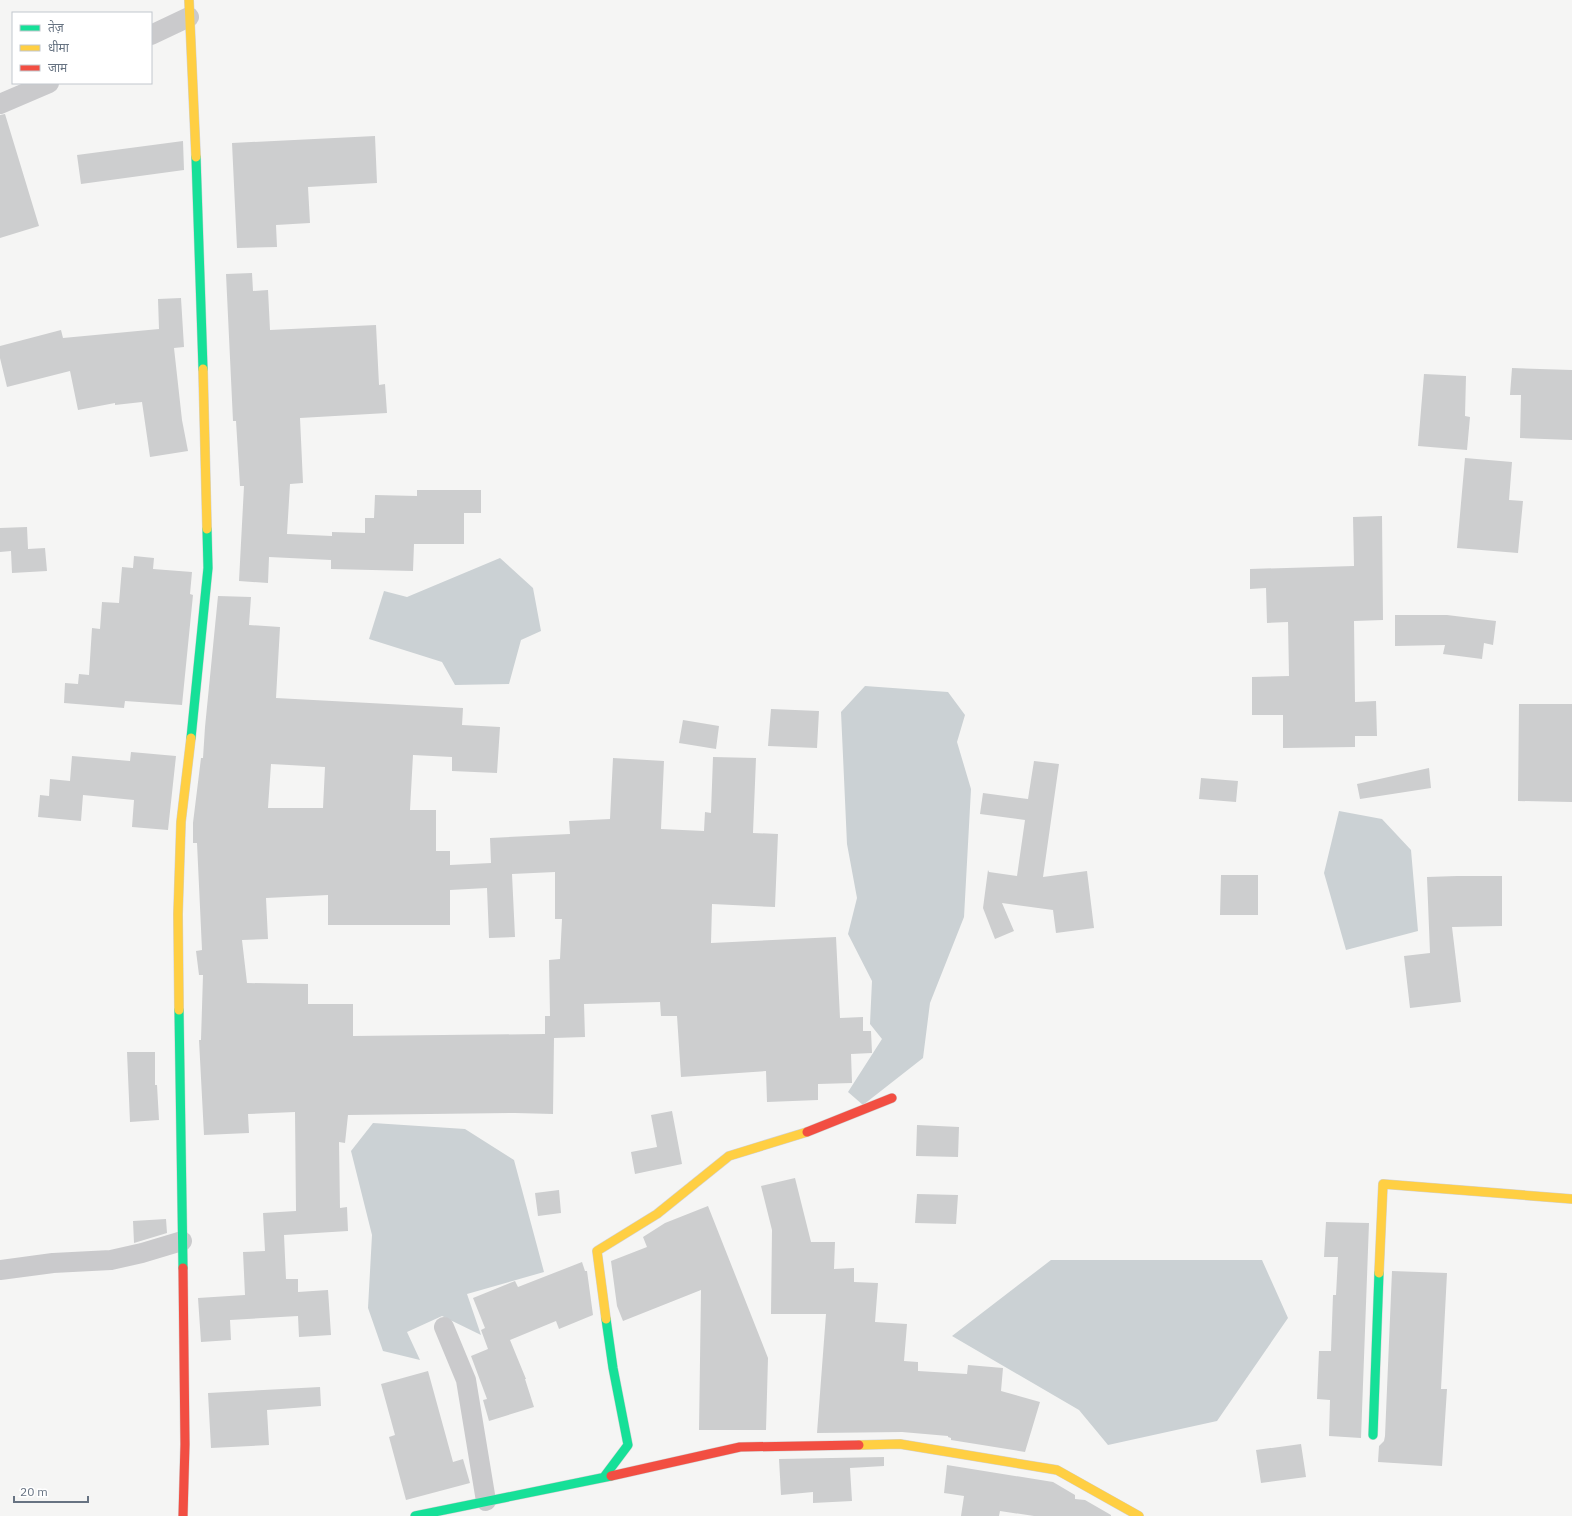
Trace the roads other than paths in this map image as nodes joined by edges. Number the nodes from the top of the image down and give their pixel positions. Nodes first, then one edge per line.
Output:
1 (189, 9) edge
2 (152, 34) edge
3 (46, 84) edge
4 (0, 104) edge
5 (892, 1098) dead end
6 (1572, 1199) edge
7 (182, 1242) junction
8 (0, 1270) edge
9 (444, 1327) dead end
10 (1373, 1435) dead end
11 (604, 1477) junction
12 (486, 1501) junction
13 (183, 1516) edge
14 (415, 1516) edge
15 (1138, 1516) edge

1 - 2 street
1 - 7 street
3 - 4 street
5 - 11 street
6 - 10 street
7 - 8 street
7 - 13 street
9 - 12 street
11 - 12 street
11 - 15 street
12 - 14 street

